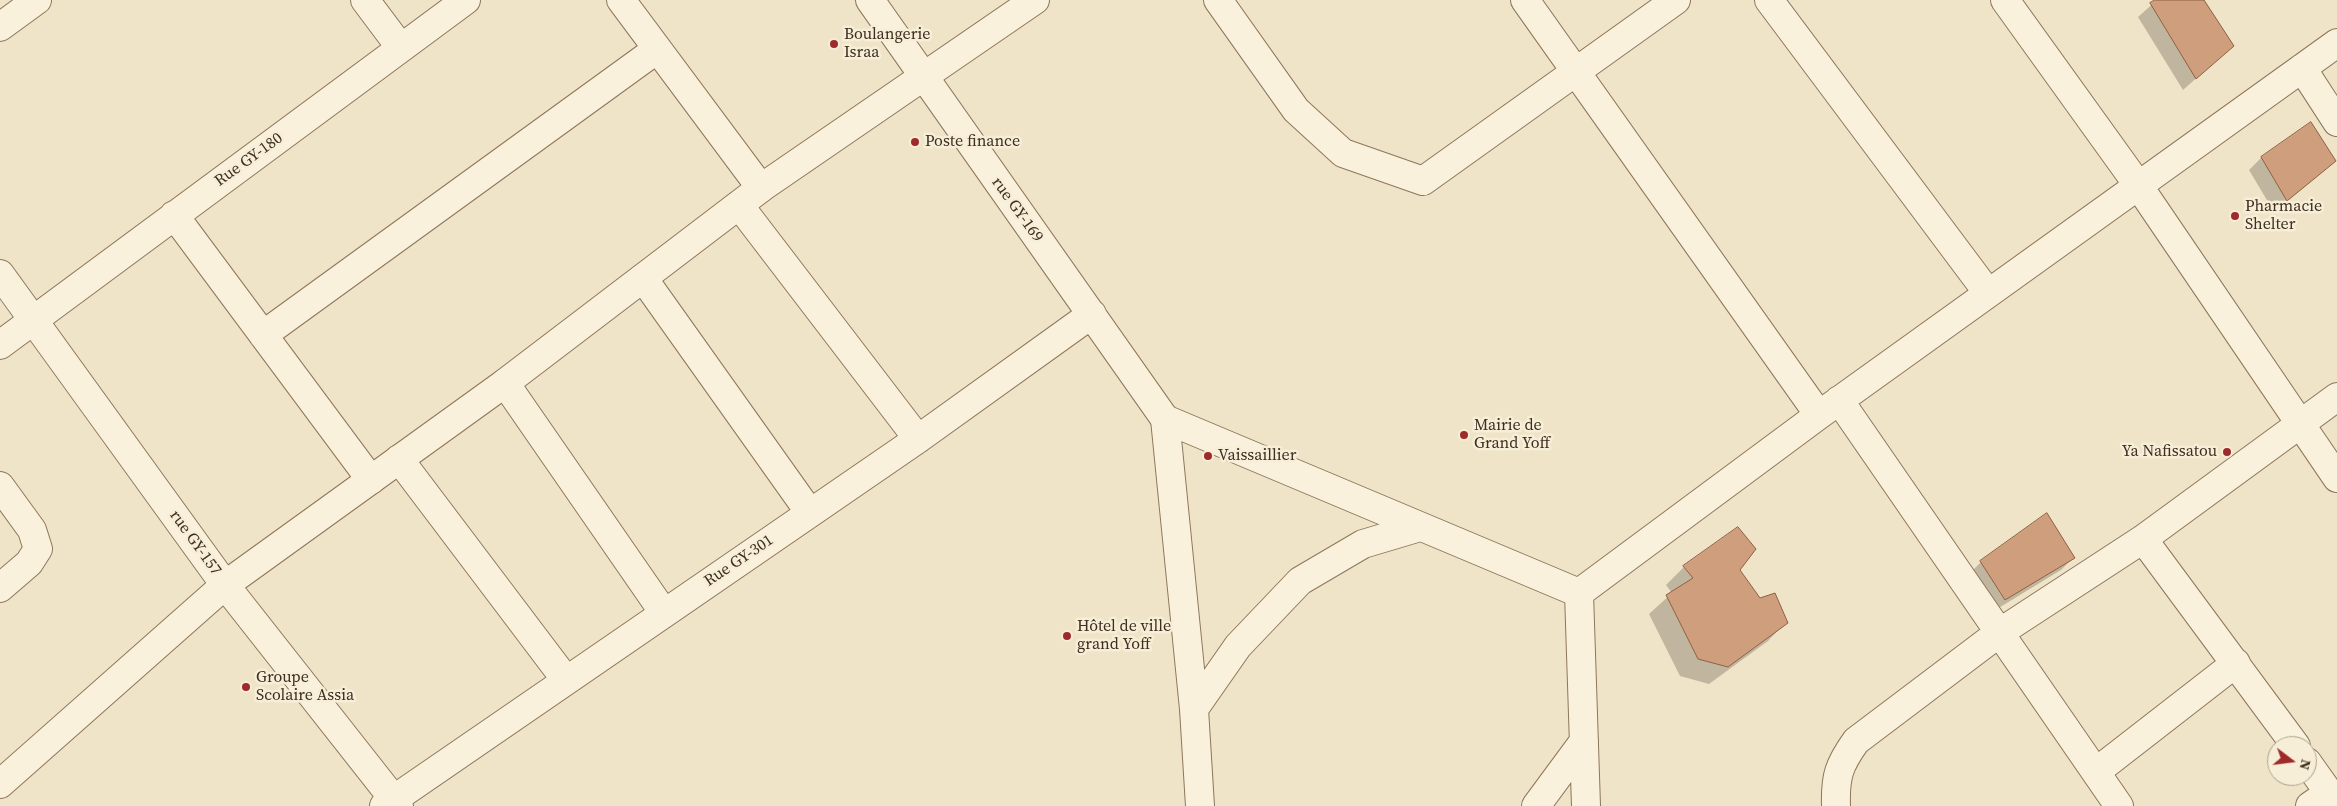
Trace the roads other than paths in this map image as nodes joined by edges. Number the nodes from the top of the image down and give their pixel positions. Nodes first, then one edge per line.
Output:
1 (37, 0) edge
2 (366, 0) edge
3 (466, 0) edge
4 (620, 0) edge
5 (870, 0) edge
6 (1035, 0) edge
7 (1218, 0) edge
8 (1525, 0) edge
9 (1676, 0) edge
10 (1769, 0) edge
11 (2005, 0) edge
12 (0, 27) edge
13 (2337, 43) edge
14 (400, 48) junction
15 (656, 50) junction
16 (2302, 68) junction
17 (1575, 72) junction
18 (923, 78) junction
19 (2337, 122) edge
20 (2138, 185) junction
21 (761, 188) junction
22 (739, 205) junction
23 (174, 215) junction
24 (0, 274) edge
25 (643, 278) junction
26 (1988, 293) junction
27 (1092, 314) junction
28 (32, 320) junction
29 (263, 335) junction
30 (0, 345) edge
31 (505, 382) junction
32 (2337, 397) edge
33 (1829, 407) junction
34 (1165, 419) junction
35 (2300, 425) junction
36 (918, 439) junction
37 (399, 459) junction
38 (2337, 478) edge
39 (371, 480) junction
40 (0, 486) edge
41 (810, 513) junction
42 (1420, 526) junction
43 (2143, 539) junction
44 (225, 585) junction
45 (0, 588) edge
46 (1579, 593) junction
47 (664, 613) junction
48 (1999, 633) junction
49 (2236, 663) junction
50 (566, 680) junction
51 (1194, 709) junction
52 (2289, 736) edge
53 (1584, 741) junction
54 (2097, 771) junction
55 (0, 784) edge
56 (2317, 784) edge
57 (2325, 801) edge
58 (392, 804) edge
59 (1200, 806) edge
60 (1536, 806) edge
61 (1586, 806) edge
62 (1836, 806) edge
63 (2120, 806) edge

1 - 12 street
2 - 14 street
3 - 14 street, Rue GY-180
4 - 15 street
5 - 18 street, rue GY-169
6 - 18 street
7 - 17 street
8 - 17 street
9 - 17 street
10 - 26 street
11 - 20 street
13 - 16 street
14 - 23 street, Rue GY-180
15 - 21 street
15 - 29 street
16 - 19 street
16 - 20 street
17 - 33 street
18 - 21 street
18 - 27 street, rue GY-169
20 - 26 street
20 - 35 street
21 - 22 street
22 - 25 street
22 - 36 street
23 - 28 street, Rue GY-180
23 - 29 street
24 - 28 street, rue GY-157
25 - 31 street
25 - 41 street
26 - 33 street
27 - 34 street, rue GY-169
27 - 36 street, Rue GY-301
28 - 30 street, Rue GY-180
28 - 44 street, rue GY-157
29 - 39 street
31 - 37 street
31 - 47 street
32 - 35 street
33 - 46 street
33 - 48 street
34 - 42 street
34 - 51 street
35 - 38 street
35 - 43 street
36 - 41 street, Rue GY-301
37 - 39 street
37 - 50 street
39 - 44 street
40 - 45 street
41 - 47 street, Rue GY-301
42 - 46 street
42 - 51 street
43 - 48 street
43 - 49 street
44 - 55 street
44 - 58 street, rue GY-157
46 - 53 street
47 - 50 street, Rue GY-301
48 - 54 street
48 - 62 street
49 - 52 street
49 - 54 street
50 - 58 street, Rue GY-301
51 - 59 street
53 - 60 street
53 - 61 street
54 - 63 street
56 - 57 street

